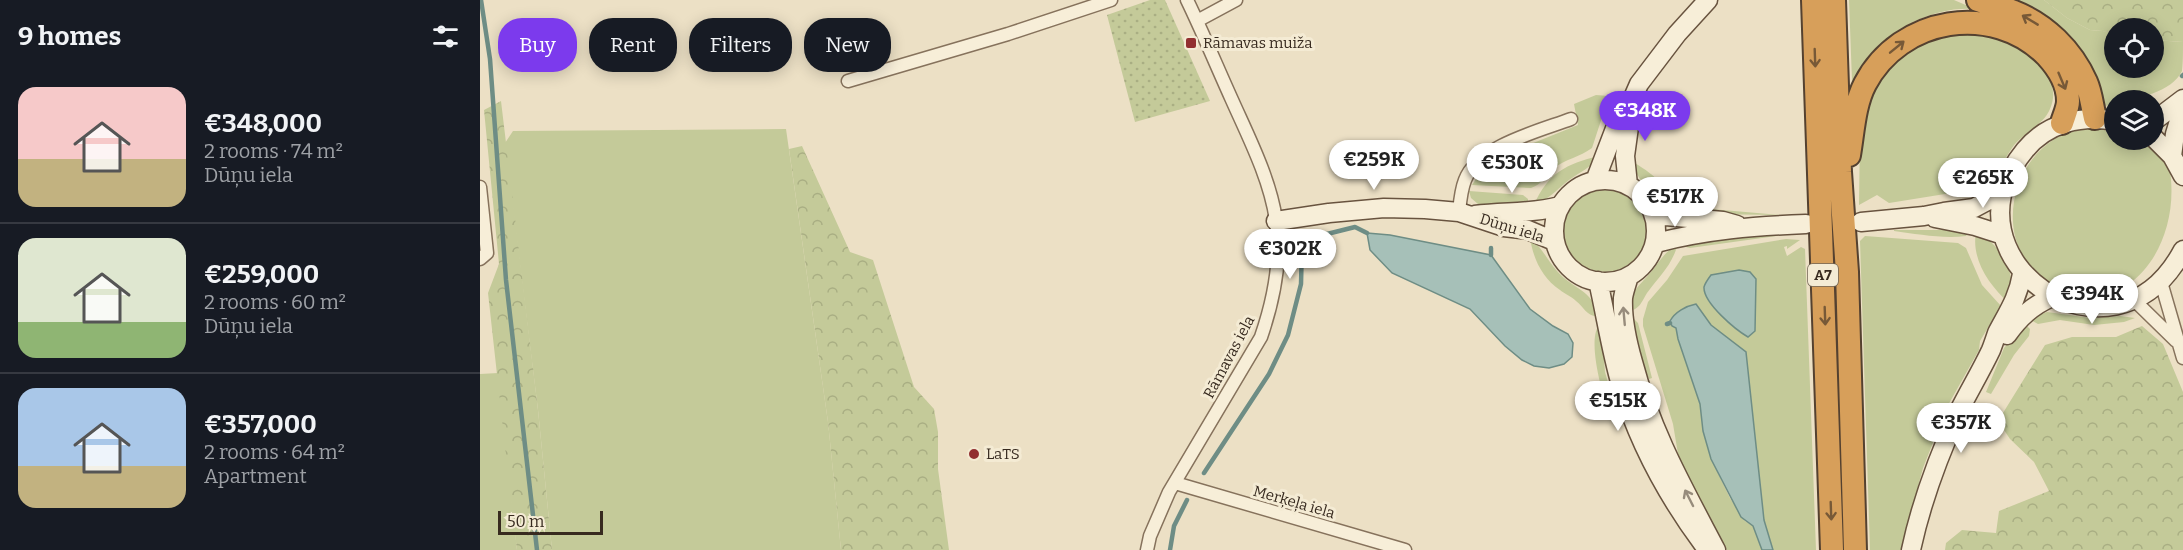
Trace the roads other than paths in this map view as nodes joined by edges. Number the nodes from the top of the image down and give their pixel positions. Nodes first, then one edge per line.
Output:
1 (1111, 0) edge
2 (1187, 0) edge
3 (1236, 0) edge
4 (1708, 0) edge
5 (1813, 0) edge
6 (1834, 0) edge
7 (1978, 0) edge
8 (1197, 21) junction
9 (848, 81) dead end
10 (2183, 99) edge
11 (1632, 100) junction
12 (2183, 108) edge
13 (2164, 113) edge
14 (2104, 117) edge
15 (1571, 119) dead end
16 (2104, 119) edge
17 (2062, 123) junction
18 (2164, 148) edge
19 (2172, 156) junction
20 (1840, 172) junction
21 (2183, 176) edge
22 (1595, 181) junction
23 (2005, 183) junction
24 (1628, 185) junction
25 (480, 187) edge
26 (1560, 206) junction
27 (1465, 214) junction
28 (1654, 215) junction
29 (1924, 216) junction
30 (1276, 220) junction
31 (1861, 222) dead end
32 (1806, 224) dead end
33 (1741, 227) junction
34 (2003, 235) junction
35 (1554, 241) junction
36 (1656, 243) junction
37 (2183, 250) edge
38 (484, 256) edge
39 (2022, 274) junction
40 (1629, 276) junction
41 (1598, 281) junction
42 (2161, 282) junction
43 (2052, 297) junction
44 (2134, 300) junction
45 (2177, 342) junction
46 (1990, 351) junction
47 (2183, 358) edge
48 (1175, 483) junction
49 (1147, 550) edge
50 (1405, 550) edge
51 (1707, 550) edge
52 (1716, 550) edge
53 (1832, 550) edge
54 (1855, 550) edge
55 (1911, 550) edge

1 - 9 street
2 - 8 street, Rāmavas iela
3 - 8 street
4 - 11 main road
5 -> 53 highway, A7
6 - 20 highway, A7
14 -> 7 highway
8 - 30 street, Rāmavas iela
10 - 13 main road
11 - 22 main road
11 - 24 main road
12 - 19 main road
15 - 27 street, Dūņu iela
16 - 17 main road
20 -> 17 highway
17 - 23 main road
18 - 19 main road
19 - 21 main road
20 - 54 highway, A7
22 - 24 main road
22 - 26 main road
23 - 29 main road
23 - 34 main road
24 - 28 main road
25 - 38 street
26 - 27 main road, Dūņu iela
26 - 35 main road
27 - 30 main road, Dūņu iela
27 - 35 main road, Dūņu iela
28 - 33 main road
28 - 36 main road
29 - 31 main road
29 - 34 main road
30 - 48 street, Rāmavas iela
32 - 33 main road
33 - 36 main road
34 - 39 main road
35 - 41 main road
36 - 40 main road
37 - 42 main road
39 - 43 main road
39 - 46 main road
40 - 41 main road
52 -> 40 main road
41 - 51 main road
42 - 44 main road
42 - 45 street
43 - 44 main road
43 - 46 main road
44 - 45 street
45 - 47 street
46 - 55 main road
48 - 49 street, Rāmavas iela
48 - 50 street, Merķeļa iela

